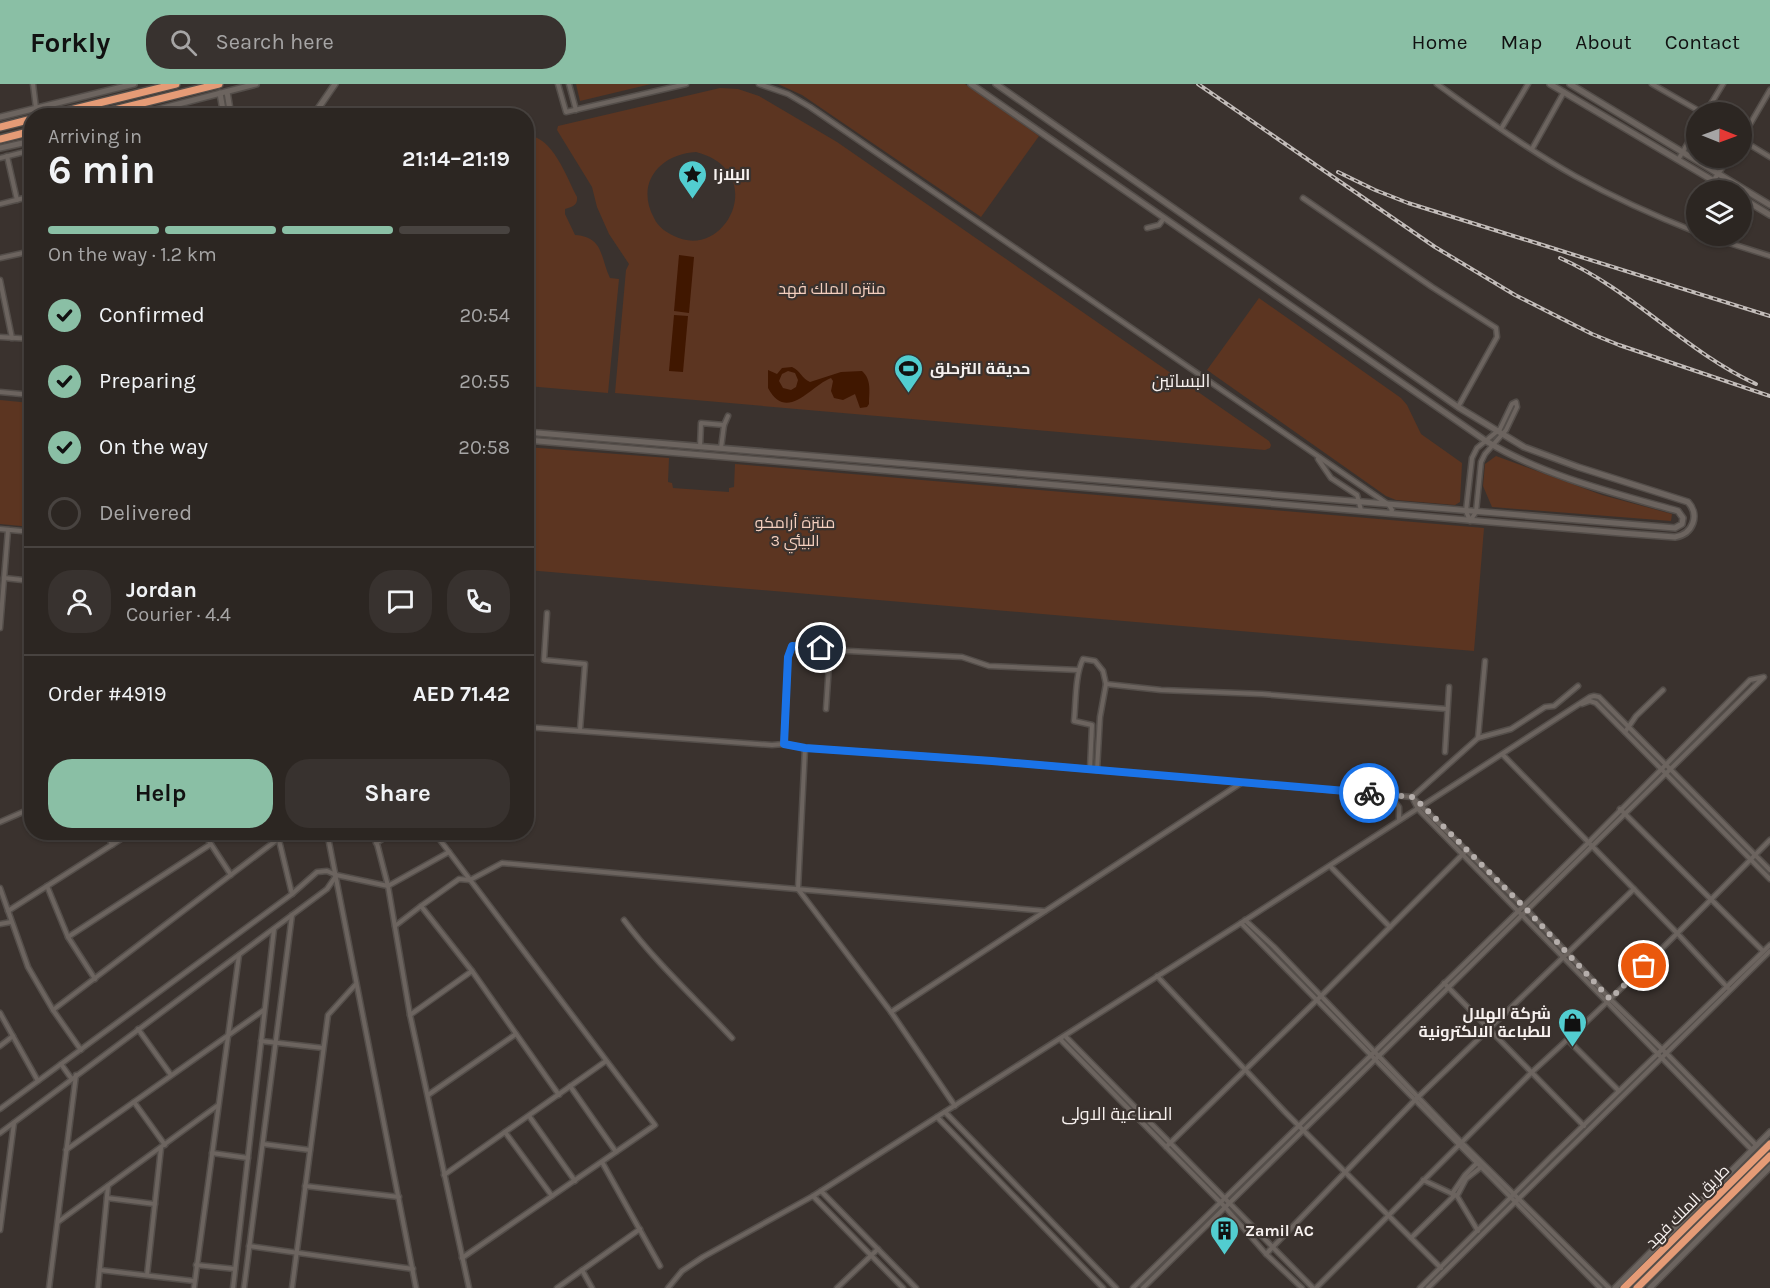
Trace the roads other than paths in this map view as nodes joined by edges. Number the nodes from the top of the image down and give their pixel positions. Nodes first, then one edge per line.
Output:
1 (33, 84) edge
2 (134, 84) edge
3 (164, 84) edge
4 (176, 84) edge
5 (219, 84) edge
6 (255, 84) edge
7 (335, 84) edge
8 (558, 84) edge
9 (569, 84) edge
10 (686, 84) edge
11 (759, 84) edge
12 (971, 84) edge
13 (996, 84) edge
14 (1437, 84) edge
15 (1528, 84) edge
16 (1550, 84) edge
17 (1570, 84) edge
18 (1652, 84) edge
19 (1723, 84) edge
20 (1770, 90) edge
21 (223, 92) junction
22 (1564, 92) junction
23 (137, 93) junction
24 (1712, 102) edge
25 (1686, 103) edge
26 (36, 108) joint
27 (78, 108) edge
28 (122, 108) edge
29 (162, 108) edge
30 (224, 108) edge
31 (228, 108) edge
32 (318, 108) edge
33 (576, 110) junction
34 (24, 111) edge
35 (0, 117) edge
36 (24, 121) edge
37 (1752, 122) edge
38 (0, 126) edge
39 (1501, 129) junction
40 (24, 135) edge
41 (0, 140) edge
42 (24, 143) edge
43 (1752, 145) edge
44 (1686, 147) edge
45 (0, 148) edge
46 (1532, 149) junction
47 (24, 152) edge
48 (1683, 153) junction
49 (7, 156) junction
50 (1770, 157) edge
51 (0, 158) edge
52 (1678, 160) junction
53 (1722, 168) edge
54 (1718, 174) junction
55 (1711, 180) edge
56 (1714, 180) edge
57 (24, 198) edge
58 (1303, 198) dead end
59 (17, 200) junction
60 (0, 204) edge
61 (1752, 204) edge
62 (1770, 205) edge
63 (1770, 215) edge
64 (1164, 218) junction
65 (1147, 228) dead end
66 (1686, 228) edge
67 (1738, 246) edge
68 (24, 252) edge
69 (1770, 256) edge
70 (0, 258) edge
71 (0, 280) edge
72 (0, 337) edge
73 (12, 338) junction
74 (24, 339) edge
75 (0, 392) edge
76 (24, 394) edge
77 (1458, 407) junction
78 (728, 416) dead end
79 (724, 424) junction
80 (534, 433) edge
81 (1500, 433) junction
82 (611, 439) junction
83 (534, 441) edge
84 (1486, 441) junction
85 (648, 442) junction
86 (685, 445) junction
87 (1493, 445) junction
88 (610, 447) junction
89 (700, 447) junction
90 (721, 448) junction
91 (730, 449) junction
92 (648, 450) junction
93 (684, 453) junction
94 (1316, 456) junction
95 (730, 457) junction
96 (865, 461) junction
97 (864, 469) junction
98 (963, 469) junction
99 (963, 477) junction
100 (1074, 478) junction
101 (1073, 486) junction
102 (1171, 486) junction
103 (1171, 494) junction
104 (1299, 498) junction
105 (1685, 500) junction
106 (1359, 503) junction
107 (1299, 505) junction
108 (1389, 505) junction
109 (1466, 511) junction
110 (1678, 511) junction
111 (1364, 512) junction
112 (1476, 512) junction
113 (1389, 514) junction
114 (1470, 521) junction
115 (1675, 528) junction
116 (0, 529) edge
117 (8, 530) junction
118 (24, 531) edge
119 (1675, 537) junction
120 (4, 578) junction
121 (24, 579) edge
122 (547, 613) dead end
123 (0, 628) edge
124 (821, 648) dead end
125 (1485, 661) dead end
126 (1078, 670) junction
127 (1106, 684) junction
128 (1578, 686) dead end
129 (1449, 687) dead end
130 (1663, 690) dead end
131 (1576, 706) junction
132 (826, 709) dead end
133 (1447, 709) junction
134 (1711, 719) junction
135 (1716, 723) junction
136 (534, 727) edge
137 (1629, 728) junction
138 (580, 730) junction
139 (1625, 732) junction
140 (1478, 738) junction
141 (784, 744) junction
142 (805, 748) junction
143 (1445, 752) dead end
144 (1678, 752) junction
145 (1503, 755) junction
146 (1683, 757) junction
147 (1666, 764) junction
148 (1661, 768) junction
149 (1670, 769) junction
150 (1090, 770) junction
151 (1096, 770) junction
152 (1666, 774) junction
153 (1241, 782) junction
154 (1389, 795) junction
155 (1412, 797) junction
156 (1423, 806) junction
157 (1418, 809) junction
158 (1620, 809) junction
159 (24, 812) edge
160 (1625, 814) junction
161 (1399, 821) junction
162 (0, 822) edge
163 (110, 840) edge
164 (120, 840) edge
165 (208, 840) edge
166 (277, 840) edge
167 (278, 840) edge
168 (329, 840) edge
169 (375, 840) edge
170 (381, 840) edge
171 (440, 840) edge
172 (1770, 840) edge
173 (376, 843) junction
174 (1588, 843) junction
175 (211, 844) junction
176 (112, 845) junction
177 (1592, 847) junction
178 (1467, 850) junction
179 (449, 852) junction
180 (1461, 855) junction
181 (1755, 855) junction
182 (1751, 859) junction
183 (1330, 866) junction
184 (1770, 870) edge
185 (231, 875) junction
186 (336, 875) junction
187 (1770, 879) edge
188 (470, 880) junction
189 (47, 886) junction
190 (388, 886) junction
191 (0, 888) edge
192 (798, 889) junction
193 (1634, 889) junction
194 (292, 894) junction
195 (1712, 900) junction
196 (421, 906) junction
197 (1522, 906) junction
198 (8, 911) junction
199 (1045, 911) junction
200 (1518, 911) junction
201 (1528, 911) junction
202 (292, 915) junction
203 (1523, 915) junction
204 (624, 920) dead end
205 (11, 922) junction
206 (1243, 922) junction
207 (0, 924) edge
208 (395, 926) junction
209 (1390, 927) junction
210 (274, 928) junction
211 (1677, 933) junction
212 (68, 937) junction
213 (1770, 945) edge
214 (1563, 949) junction
215 (1763, 951) junction
216 (1770, 951) edge
217 (1568, 954) junction
218 (239, 955) junction
219 (1563, 958) junction
220 (472, 971) junction
221 (1157, 976) junction
222 (95, 979) junction
223 (1444, 982) junction
224 (356, 984) junction
225 (1449, 988) junction
226 (1729, 989) junction
227 (1318, 998) junction
228 (1608, 999) junction
229 (53, 1010) junction
230 (265, 1010) junction
231 (891, 1012) junction
232 (0, 1013) edge
233 (410, 1015) junction
234 (138, 1029) junction
235 (1491, 1029) junction
236 (230, 1033) junction
237 (516, 1034) junction
238 (13, 1036) junction
239 (1063, 1037) junction
240 (732, 1038) dead end
241 (1569, 1040) junction
242 (261, 1041) junction
243 (276, 1042) junction
244 (0, 1046) edge
245 (323, 1048) junction
246 (81, 1050) junction
247 (1662, 1050) junction
248 (1372, 1052) junction
249 (1662, 1055) junction
250 (1377, 1057) junction
251 (606, 1061) junction
252 (61, 1064) junction
253 (1246, 1069) junction
254 (1532, 1072) junction
255 (76, 1075) junction
256 (171, 1075) junction
257 (71, 1078) junction
258 (38, 1081) junction
259 (570, 1086) junction
260 (1619, 1091) junction
261 (559, 1095) junction
262 (427, 1096) junction
263 (1417, 1099) junction
264 (134, 1102) junction
265 (1713, 1102) junction
266 (218, 1106) junction
267 (955, 1106) junction
268 (1709, 1106) junction
269 (0, 1109) edge
270 (945, 1112) junction
271 (529, 1116) junction
272 (937, 1117) junction
273 (14, 1122) junction
274 (1299, 1124) junction
275 (1584, 1126) junction
276 (1304, 1130) junction
277 (1588, 1130) junction
278 (505, 1132) junction
279 (1770, 1132) edge
280 (0, 1133) edge
281 (263, 1144) junction
282 (975, 1144) junction
283 (1460, 1144) junction
284 (1770, 1144) edge
285 (1168, 1145) junction
286 (163, 1146) junction
287 (1754, 1147) junction
288 (66, 1150) junction
289 (310, 1150) junction
290 (969, 1150) junction
291 (616, 1152) junction
292 (212, 1153) junction
293 (1770, 1156) edge
294 (248, 1158) junction
295 (602, 1162) junction
296 (1478, 1166) junction
297 (1770, 1167) edge
298 (1345, 1171) junction
299 (444, 1175) junction
300 (1424, 1180) junction
301 (574, 1181) junction
302 (108, 1186) junction
303 (305, 1186) junction
304 (821, 1191) junction
305 (1455, 1195) junction
306 (552, 1196) junction
307 (813, 1196) junction
308 (399, 1197) junction
309 (107, 1198) junction
310 (1514, 1199) junction
311 (1222, 1200) junction
312 (2, 1204) edge
313 (155, 1204) junction
314 (1227, 1205) junction
315 (1042, 1212) junction
316 (1389, 1216) junction
317 (1036, 1220) junction
318 (57, 1222) junction
319 (640, 1229) junction
320 (0, 1230) edge
321 (1478, 1231) junction
322 (1410, 1238) junction
323 (1559, 1243) junction
324 (249, 1246) junction
325 (1272, 1247) junction
326 (878, 1249) junction
327 (296, 1252) junction
328 (1266, 1254) junction
329 (871, 1255) junction
330 (462, 1258) junction
331 (196, 1265) junction
332 (660, 1266) dead end
333 (235, 1269) junction
334 (413, 1269) junction
335 (100, 1270) junction
336 (582, 1270) junction
337 (1442, 1270) junction
338 (147, 1275) junction
339 (194, 1281) junction
340 (49, 1288) edge
341 (98, 1288) edge
342 (194, 1288) edge
343 (233, 1288) edge
344 (244, 1288) edge
345 (292, 1288) edge
346 (416, 1288) edge
347 (469, 1288) edge
348 (557, 1288) edge
349 (592, 1288) edge
350 (668, 1288) edge
351 (837, 1288) edge
352 (903, 1288) edge
353 (916, 1288) edge
354 (1102, 1288) edge
355 (1116, 1288) edge
356 (1132, 1288) edge
357 (1143, 1288) edge
358 (1302, 1288) edge
359 (1314, 1288) edge
360 (1420, 1288) edge
361 (1428, 1288) edge
362 (1600, 1288) edge
363 (1609, 1288) edge
364 (1615, 1288) edge
365 (1624, 1288) edge
366 (1637, 1288) edge
367 (1650, 1288) edge

1 - 26 street
2 - 26 street
3 - 23 highway
4 - 23 highway
5 - 28 highway
6 - 21 street
7 - 32 street
8 - 33 street
9 - 33 street
10 - 33 street
11 - 94 street
12 - 64 street
13 - 77 street
14 - 39 street
15 - 39 street
16 - 22 street
17 - 48 street
18 - 25 street
19 - 24 street
20 - 37 street
21 - 29 street
21 - 30 street
21 - 31 street
22 - 46 street
22 - 52 street
23 - 27 highway
34 - 35 street
36 - 38 highway
39 - 46 street
40 - 41 highway
42 - 45 street
43 - 50 street
44 - 48 street
46 - 66 street
47 - 49 street
48 - 52 street
48 - 54 street
49 - 51 street
49 - 59 street
52 - 55 street
53 - 54 street
54 - 56 street
54 - 62 street
57 - 59 street
58 - 77 street
59 - 60 street
61 - 63 street
64 - 65 street
64 - 84 street
67 - 69 street
68 - 70 street
71 - 73 street
72 - 73 street
73 - 74 street
75 - 76 street
77 - 81 street
78 - 79 street
79 - 89 street
79 - 90 street
80 - 82 street
81 - 81 street
81 - 84 street
81 - 87 street
81 - 105 street
82 - 85 street
82 - 88 street
83 - 88 street
84 - 87 street
84 - 109 street
85 - 86 street
85 - 92 street
86 - 89 street
86 - 93 street
87 - 110 street
87 - 112 street
88 - 92 street
89 - 90 street
90 - 91 street
91 - 95 street
91 - 96 street
92 - 93 street
93 - 95 street
94 - 106 street
94 - 108 street
95 - 97 street
96 - 97 street
96 - 98 street
97 - 99 street
98 - 99 street
98 - 100 street
99 - 101 street
100 - 101 street
100 - 102 street
101 - 103 street
102 - 103 street
102 - 104 street
103 - 107 street
104 - 106 street
104 - 107 street
105 - 110 street
105 - 119 street
106 - 108 street
106 - 111 street
107 - 111 street
108 - 109 street
108 - 113 street
109 - 112 street
109 - 114 street
110 - 115 street
111 - 113 street
112 - 114 street
112 - 115 street
113 - 114 street
114 - 119 street
115 - 119 street
116 - 117 street
117 - 118 street
117 - 120 street
120 - 121 street
120 - 123 street
122 - 138 street
124 - 141 street
125 - 140 street
126 - 127 street
126 - 132 street
126 - 150 street
127 - 133 street
127 - 151 street
128 - 140 street
129 - 133 street
130 - 137 street
131 - 137 street
131 - 139 street
131 - 145 street
133 - 143 street
134 - 135 street
134 - 135 street
134 - 144 street
135 - 146 street
136 - 138 street
137 - 139 street
137 - 147 street
138 - 141 street
139 - 148 street
140 - 155 street
141 - 142 street
142 - 150 street
142 - 192 street
144 - 146 street
144 - 147 street
145 - 156 street
145 - 174 street
146 - 149 street
147 - 148 street
147 - 149 street
148 - 152 street
148 - 158 street
149 - 152 street
149 - 181 street
150 - 151 street
151 - 153 street
152 - 160 street
152 - 182 street
153 - 154 street
153 - 199 street
154 - 155 street
154 - 161 street
155 - 156 street
155 - 157 street
156 - 157 street
156 - 178 street
157 - 161 street
157 - 180 street
158 - 160 street
158 - 174 street
159 - 162 street
160 - 177 street
160 - 195 street
161 - 183 street
163 - 176 street
164 - 176 street
165 - 175 street
166 - 185 street
167 - 194 street
168 - 186 street
169 - 173 street
170 - 173 street
171 - 179 street
172 - 181 street
173 - 190 street
174 - 177 street
174 - 197 street
175 - 185 street
175 - 212 street
176 - 189 street
177 - 193 street
177 - 201 street
178 - 180 street
178 - 197 street
179 - 188 street
179 - 190 street
180 - 200 street
180 - 209 street
181 - 182 street
181 - 184 street
182 - 187 street
182 - 195 street
183 - 206 street
183 - 209 street
185 - 222 street
186 - 190 street
186 - 194 street
186 - 202 street
186 - 224 street
188 - 192 street
188 - 196 street
188 - 251 street
189 - 198 street
189 - 212 street
190 - 208 street
191 - 198 street
192 - 199 street
192 - 231 street
193 - 211 street
193 - 217 street
194 - 246 street
195 - 211 street
195 - 215 street
196 - 208 street
196 - 220 street
197 - 200 street
197 - 201 street
198 - 205 street
199 - 231 street
200 - 203 street
200 - 223 street
201 - 203 street
201 - 214 street
202 - 210 street
202 - 243 street
203 - 219 street
203 - 225 street
204 - 240 street
205 - 207 street
205 - 229 street
206 - 221 street
206 - 227 street
208 - 233 street
209 - 227 street
210 - 218 street
210 - 230 street
211 - 226 street
211 - 228 street
212 - 222 street
213 - 215 street
214 - 217 street
214 - 219 street
215 - 226 street
216 - 226 street
217 - 219 street
217 - 228 street
218 - 234 street
218 - 236 street
219 - 228 street
219 - 235 street
220 - 233 street
220 - 237 street
221 - 239 street
221 - 253 street
222 - 229 street
223 - 225 street
223 - 248 street
224 - 245 street
224 - 308 street
225 - 235 street
225 - 250 street
226 - 247 street
226 - 249 street
227 - 248 street
227 - 253 street
228 - 241 street
228 - 247 street
228 - 249 street
229 - 246 street
230 - 236 street
230 - 242 street
231 - 267 street
232 - 238 street
233 - 262 street
234 - 255 street
234 - 256 street
235 - 254 street
235 - 263 street
236 - 256 street
236 - 266 street
237 - 261 street
237 - 262 street
238 - 244 street
238 - 258 street
239 - 267 street
239 - 285 street
241 - 254 street
241 - 260 street
242 - 243 street
242 - 294 street
243 - 245 street
243 - 281 street
245 - 289 street
246 - 252 street
247 - 249 street
248 - 250 street
248 - 274 street
249 - 260 street
249 - 265 street
249 - 268 street
249 - 277 street
250 - 263 street
250 - 276 street
251 - 259 street
251 - 291 street
252 - 257 street
252 - 258 street
253 - 274 street
253 - 285 street
254 - 275 street
254 - 283 street
255 - 257 street
255 - 288 street
256 - 264 street
257 - 273 street
258 - 269 street
259 - 261 street
259 - 291 street
260 - 275 street
261 - 271 street
262 - 299 street
263 - 283 street
263 - 298 street
264 - 286 street
264 - 288 street
265 - 268 street
265 - 287 street
266 - 286 street
266 - 292 street
267 - 270 street
268 - 287 street
270 - 272 street
270 - 282 street
271 - 278 street
271 - 301 street
272 - 290 street
272 - 304 street
273 - 280 street
273 - 312 street
274 - 276 street
274 - 311 street
275 - 277 street
275 - 310 street
276 - 298 street
276 - 314 street
277 - 310 street
278 - 299 street
278 - 306 street
279 - 287 street
281 - 289 street
281 - 324 street
282 - 290 street
282 - 315 street
283 - 296 street
283 - 300 street
283 - 310 street
284 - 365 highway, طريق الملك فهد
285 - 311 street
286 - 302 street
286 - 313 street
287 - 364 street
288 - 318 street
289 - 303 street
290 - 317 street
291 - 295 street
292 - 294 street
292 - 331 street
293 - 366 highway, طريق الملك فهد
294 - 333 street
295 - 301 street
295 - 319 street
296 - 305 street
296 - 310 street
297 - 367 street
298 - 316 street
298 - 325 street
299 - 330 street
300 - 305 street
300 - 316 street
301 - 306 street
302 - 309 street
302 - 318 street
303 - 308 street
303 - 327 street
304 - 307 street
304 - 326 street
305 - 321 street
305 - 322 street
306 - 330 street
307 - 329 street
307 - 350 street
308 - 334 street
309 - 313 street
309 - 335 street
310 - 321 street
310 - 323 street
310 - 337 street
311 - 314 street
311 - 356 street
312 - 320 street
313 - 338 street
314 - 325 street
314 - 328 street
314 - 357 street
315 - 317 street
315 - 355 street
316 - 322 street
316 - 359 street
317 - 354 street
318 - 340 street
319 - 332 street
319 - 336 street
321 - 337 street
322 - 337 street
323 - 362 street
323 - 363 street
324 - 327 street
324 - 344 street
325 - 328 street
325 - 359 street
326 - 329 street
326 - 353 street
327 - 334 street
327 - 345 street
328 - 358 street
329 - 351 street
329 - 352 street
330 - 347 street
331 - 333 street
331 - 339 street
333 - 343 street
334 - 346 street
335 - 338 street
335 - 341 street
336 - 348 street
336 - 349 street
337 - 360 street
337 - 361 street
338 - 339 street
339 - 342 street

